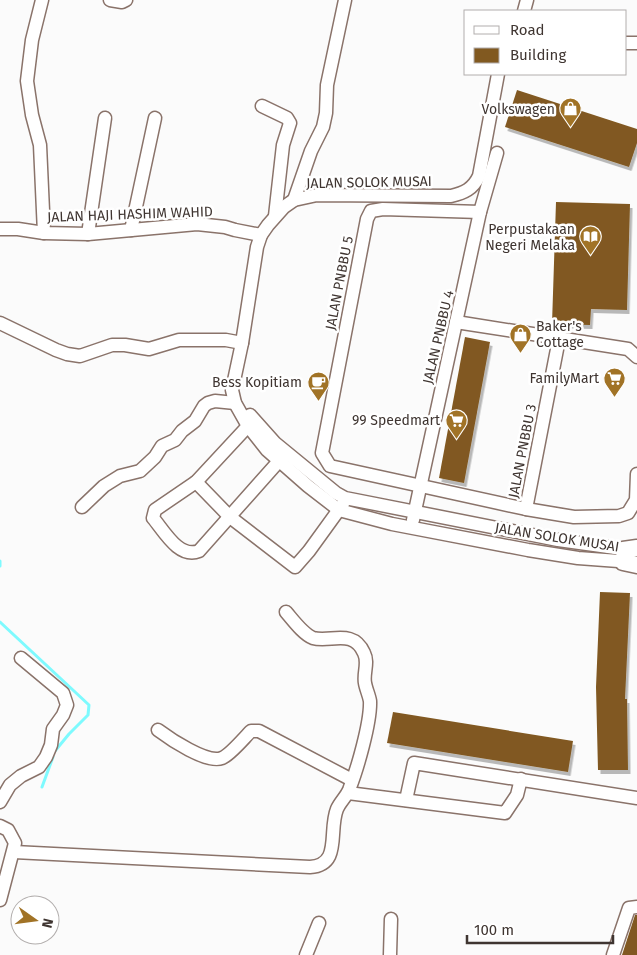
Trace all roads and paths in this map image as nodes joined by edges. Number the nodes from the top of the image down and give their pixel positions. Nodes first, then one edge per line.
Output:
1 (42, 0) edge
2 (110, 0) edge
3 (126, 0) edge
4 (345, 0) edge
5 (498, 75) edge
6 (262, 106) dead end
7 (105, 118) dead end
8 (155, 118) dead end
9 (497, 153) dead end
10 (294, 200) junction
11 (480, 212) junction
12 (275, 216) junction
13 (0, 229) edge
14 (131, 230) junction
15 (44, 233) junction
16 (88, 234) junction
17 (261, 235) junction
18 (456, 322) junction
19 (0, 323) edge
20 (559, 339) junction
21 (242, 343) junction
22 (637, 357) edge
23 (232, 390) junction
24 (235, 403) junction
25 (248, 426) junction
26 (279, 461) junction
27 (637, 474) edge
28 (196, 482) junction
29 (419, 487) junction
30 (342, 504) junction
31 (82, 507) dead end
32 (526, 509) junction
33 (414, 513) junction
34 (230, 517) junction
35 (411, 527) junction
36 (632, 556) edge
37 (286, 612) dead end
38 (21, 658) dead end
39 (158, 730) dead end
40 (521, 779) junction
41 (352, 780) junction
42 (348, 793) junction
43 (637, 798) edge
44 (406, 800) junction
45 (0, 802) edge
46 (0, 826) edge
47 (14, 852) junction
48 (0, 900) edge
49 (637, 907) edge
50 (391, 919) dead end
51 (319, 923) dead end
52 (306, 955) edge
53 (390, 955) edge
54 (613, 955) edge

1 - 15 street
2 - 3 street
4 - 10 street
5 - 10 street, JALAN SOLOK MUSAI
6 - 12 street
7 - 16 street
8 - 14 street
9 - 11 street, JALAN PNBBU 4
10 - 12 street, JALAN SOLOK MUSAI
11 - 18 street, JALAN PNBBU 4
11 - 29 street, JALAN PNBBU 5
12 - 17 street, JALAN SOLOK MUSAI
13 - 15 street, JALAN HAJI HASHIM WAHID
14 - 16 street, JALAN HAJI HASHIM WAHID
14 - 17 street, JALAN HAJI HASHIM WAHID
15 - 16 street, JALAN HAJI HASHIM WAHID
17 - 21 street, JALAN SOLOK MUSAI
18 - 20 street
18 - 29 street, JALAN PNBBU 4
19 - 21 street
20 - 22 street
20 - 32 street, JALAN PNBBU 3
21 - 23 street, JALAN SOLOK MUSAI
23 - 24 street, JALAN SOLOK MUSAI
23 - 30 street, JALAN SOLOK MUSAI
24 - 25 street, JALAN SOLOK MUSAI
24 - 31 street
25 - 26 street, JALAN SOLOK MUSAI
25 - 28 street
26 - 30 street, JALAN SOLOK MUSAI
26 - 34 street
27 - 32 street
28 - 34 street
28 - 34 street
29 - 32 street
29 - 33 street, JALAN PNBBU 4
30 - 33 street, JALAN SOLOK MUSAI
30 - 34 street
30 - 35 street, JALAN SOLOK MUSAI
33 - 35 street, JALAN PNBBU 4
33 - 36 street, JALAN SOLOK MUSAI
35 - 36 street, JALAN SOLOK MUSAI
37 - 41 street
38 - 45 street
39 - 41 street
40 - 43 street
40 - 44 street
40 - 44 street
41 - 42 street
42 - 44 street
42 - 47 street
46 - 47 street
47 - 48 street
49 - 54 street
50 - 53 street
51 - 52 street

